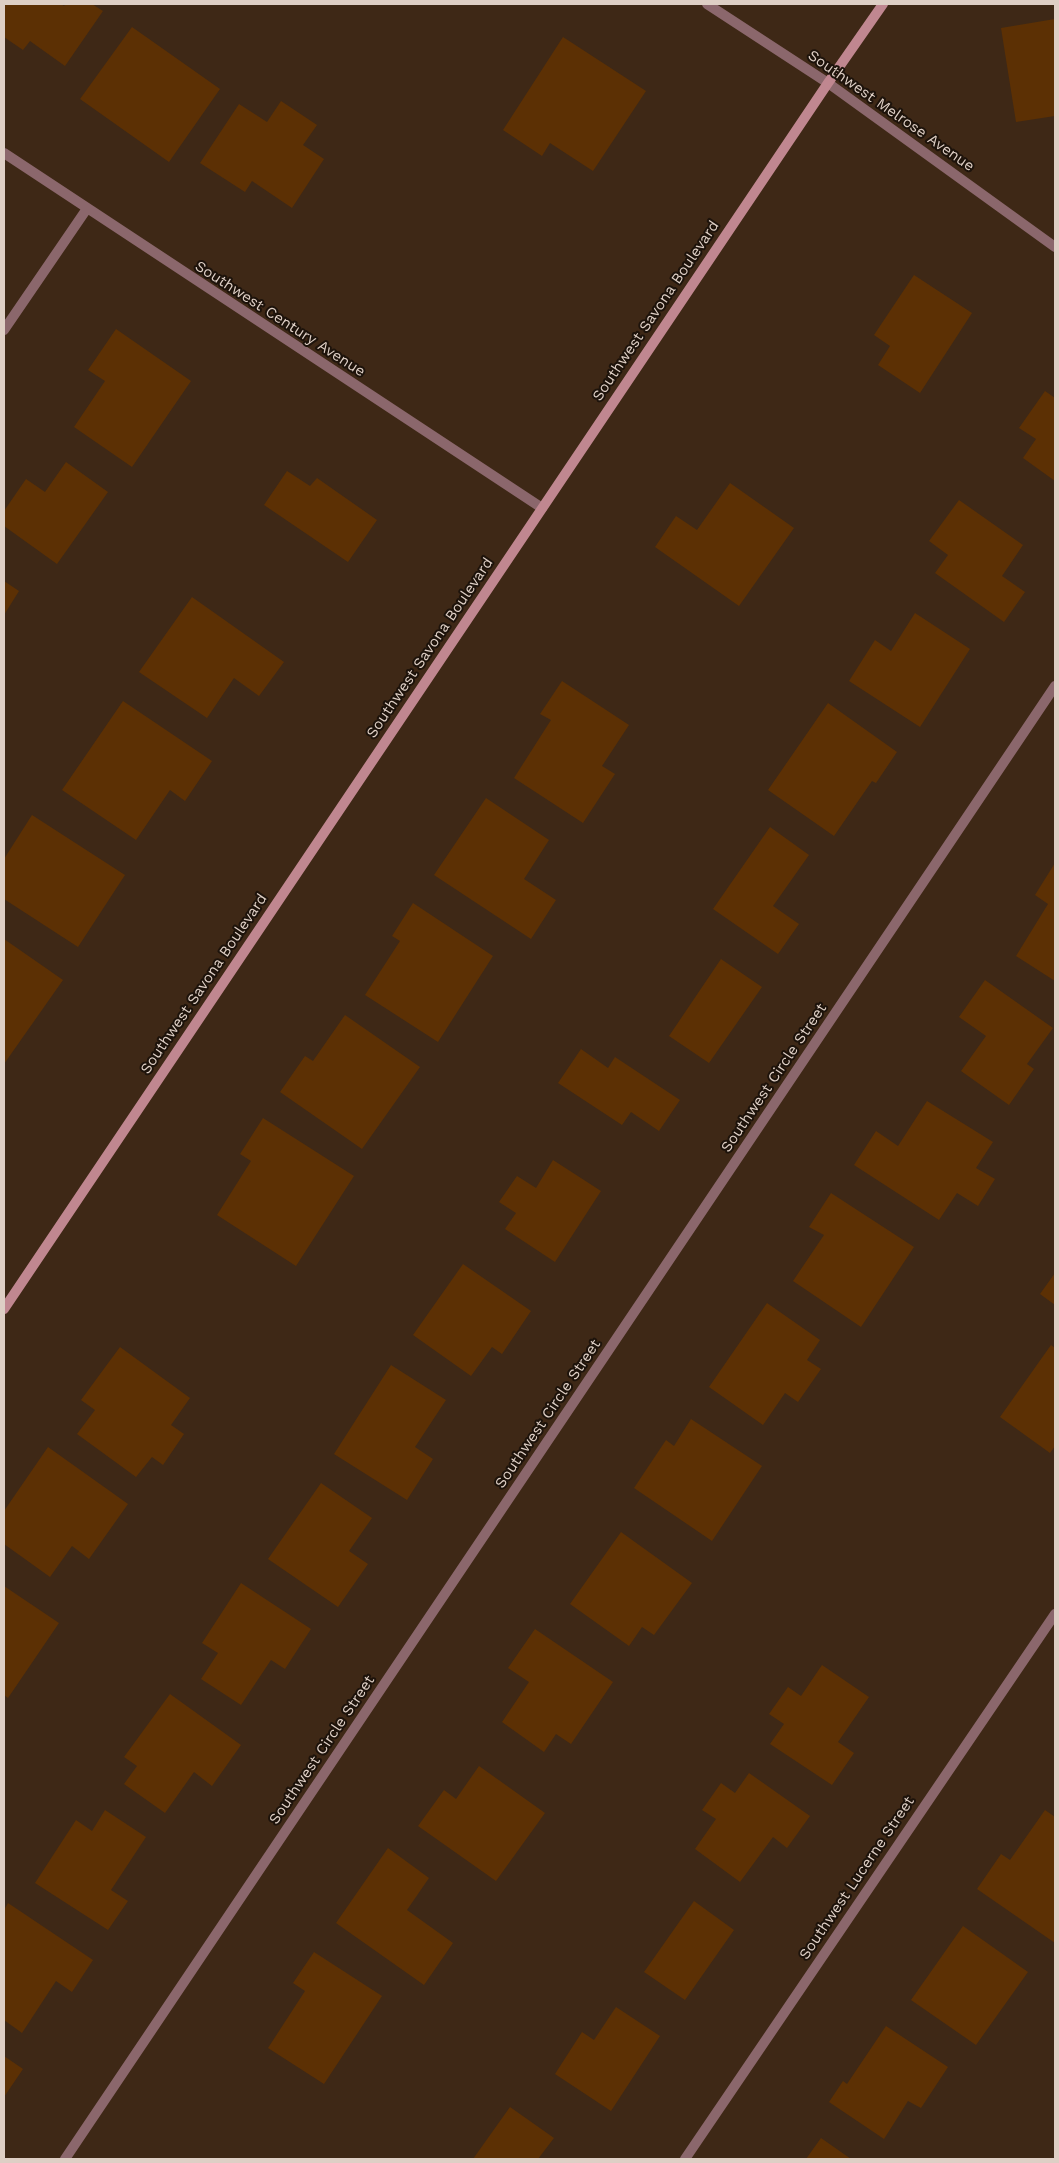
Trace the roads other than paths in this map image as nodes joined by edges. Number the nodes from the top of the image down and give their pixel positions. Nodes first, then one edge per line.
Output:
1 (707, 4) edge
2 (884, 4) edge
3 (828, 83) junction
4 (4, 154) edge
5 (86, 210) junction
6 (1055, 247) edge
7 (4, 330) edge
8 (542, 508) junction
9 (1055, 686) edge
10 (4, 1310) edge
11 (1055, 1614) edge
12 (65, 2159) edge
13 (684, 2159) edge

1 - 3 street, Southwest Melrose Avenue
2 - 3 street, Southwest Savona Boulevard
3 - 6 street, Southwest Melrose Avenue
3 - 8 street, Southwest Savona Boulevard
4 - 5 street, Southwest Century Avenue
5 - 7 street
5 - 8 street, Southwest Century Avenue
8 - 10 street, Southwest Savona Boulevard
9 - 12 street, Southwest Circle Street
11 - 13 street, Southwest Lucerne Street

